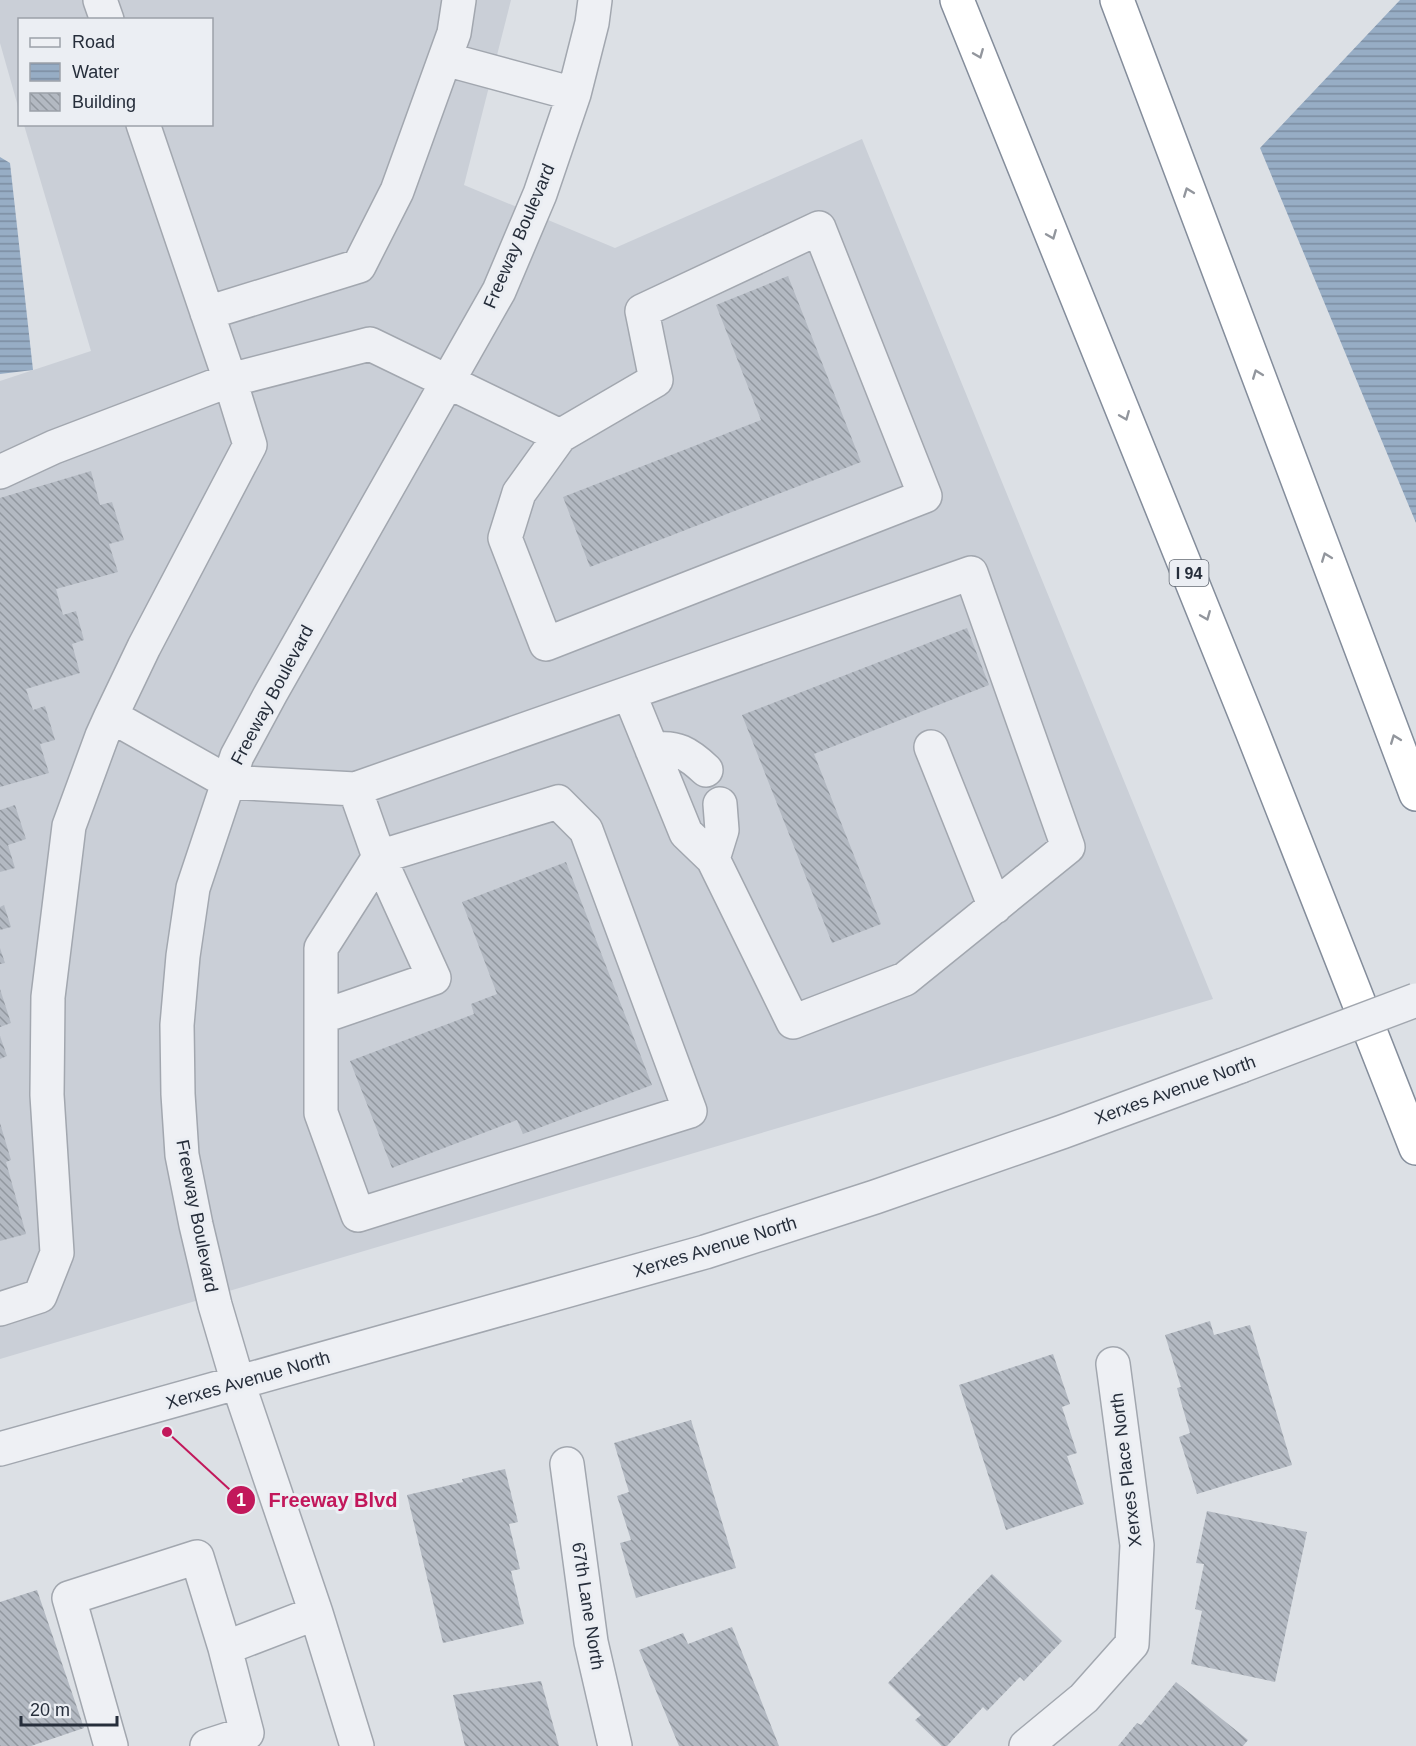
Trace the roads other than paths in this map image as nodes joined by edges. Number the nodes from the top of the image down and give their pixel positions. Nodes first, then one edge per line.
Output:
1 (100, 0) edge
2 (459, 0) edge
3 (595, 0) edge
4 (957, 0) edge
5 (1107, 0) edge
6 (1117, 0) edge
7 (106, 18) edge
8 (1130, 37) junction
9 (444, 59) junction
10 (574, 94) junction
11 (144, 126) edge
12 (207, 313) junction
13 (230, 380) junction
14 (448, 380) junction
15 (560, 436) junction
16 (0, 472) edge
17 (629, 693) junction
18 (111, 716) junction
19 (931, 747) dead end
20 (652, 750) junction
21 (706, 770) dead end
22 (228, 782) junction
23 (355, 789) junction
24 (1416, 794) edge
25 (720, 804) dead end
26 (380, 857) junction
27 (713, 859) junction
28 (994, 907) junction
29 (1416, 1000) edge
30 (321, 1017) junction
31 (1416, 1148) edge
32 (0, 1309) edge
33 (1113, 1364) dead end
34 (238, 1383) junction
35 (0, 1449) edge
36 (567, 1464) dead end
37 (316, 1613) junction
38 (225, 1648) junction
39 (111, 1746) edge
40 (207, 1746) edge
41 (357, 1746) edge
42 (615, 1746) edge
43 (1026, 1746) edge

1 - 7 street
2 - 9 street
3 - 10 street, Freeway Boulevard
4 -> 31 highway, I 94
5 - 8 highway
6 - 8 highway
24 -> 8 highway
9 - 10 street
9 - 12 street
10 - 14 street, Freeway Boulevard
11 - 12 street
12 - 13 street
13 - 14 street
13 - 16 street
13 - 18 street
14 - 15 street
14 - 22 street, Freeway Boulevard
15 - 15 street
17 - 20 street
17 - 23 street
17 - 28 street
18 - 22 street
18 - 32 street
19 - 28 street
20 - 21 street
20 - 27 street
22 - 23 street
22 - 34 street, Freeway Boulevard
23 - 26 street
25 - 27 street
26 - 30 street
26 - 30 street
26 - 30 street
27 - 28 street
29 - 34 street, Xerxes Avenue North, bridge
33 - 43 street, Xerxes Place North
34 - 35 street, Xerxes Avenue North
34 - 37 street, Freeway Boulevard
36 - 42 street, 67th Lane North
37 - 38 street
37 - 41 street, Freeway Boulevard
38 - 39 street
38 - 40 street

